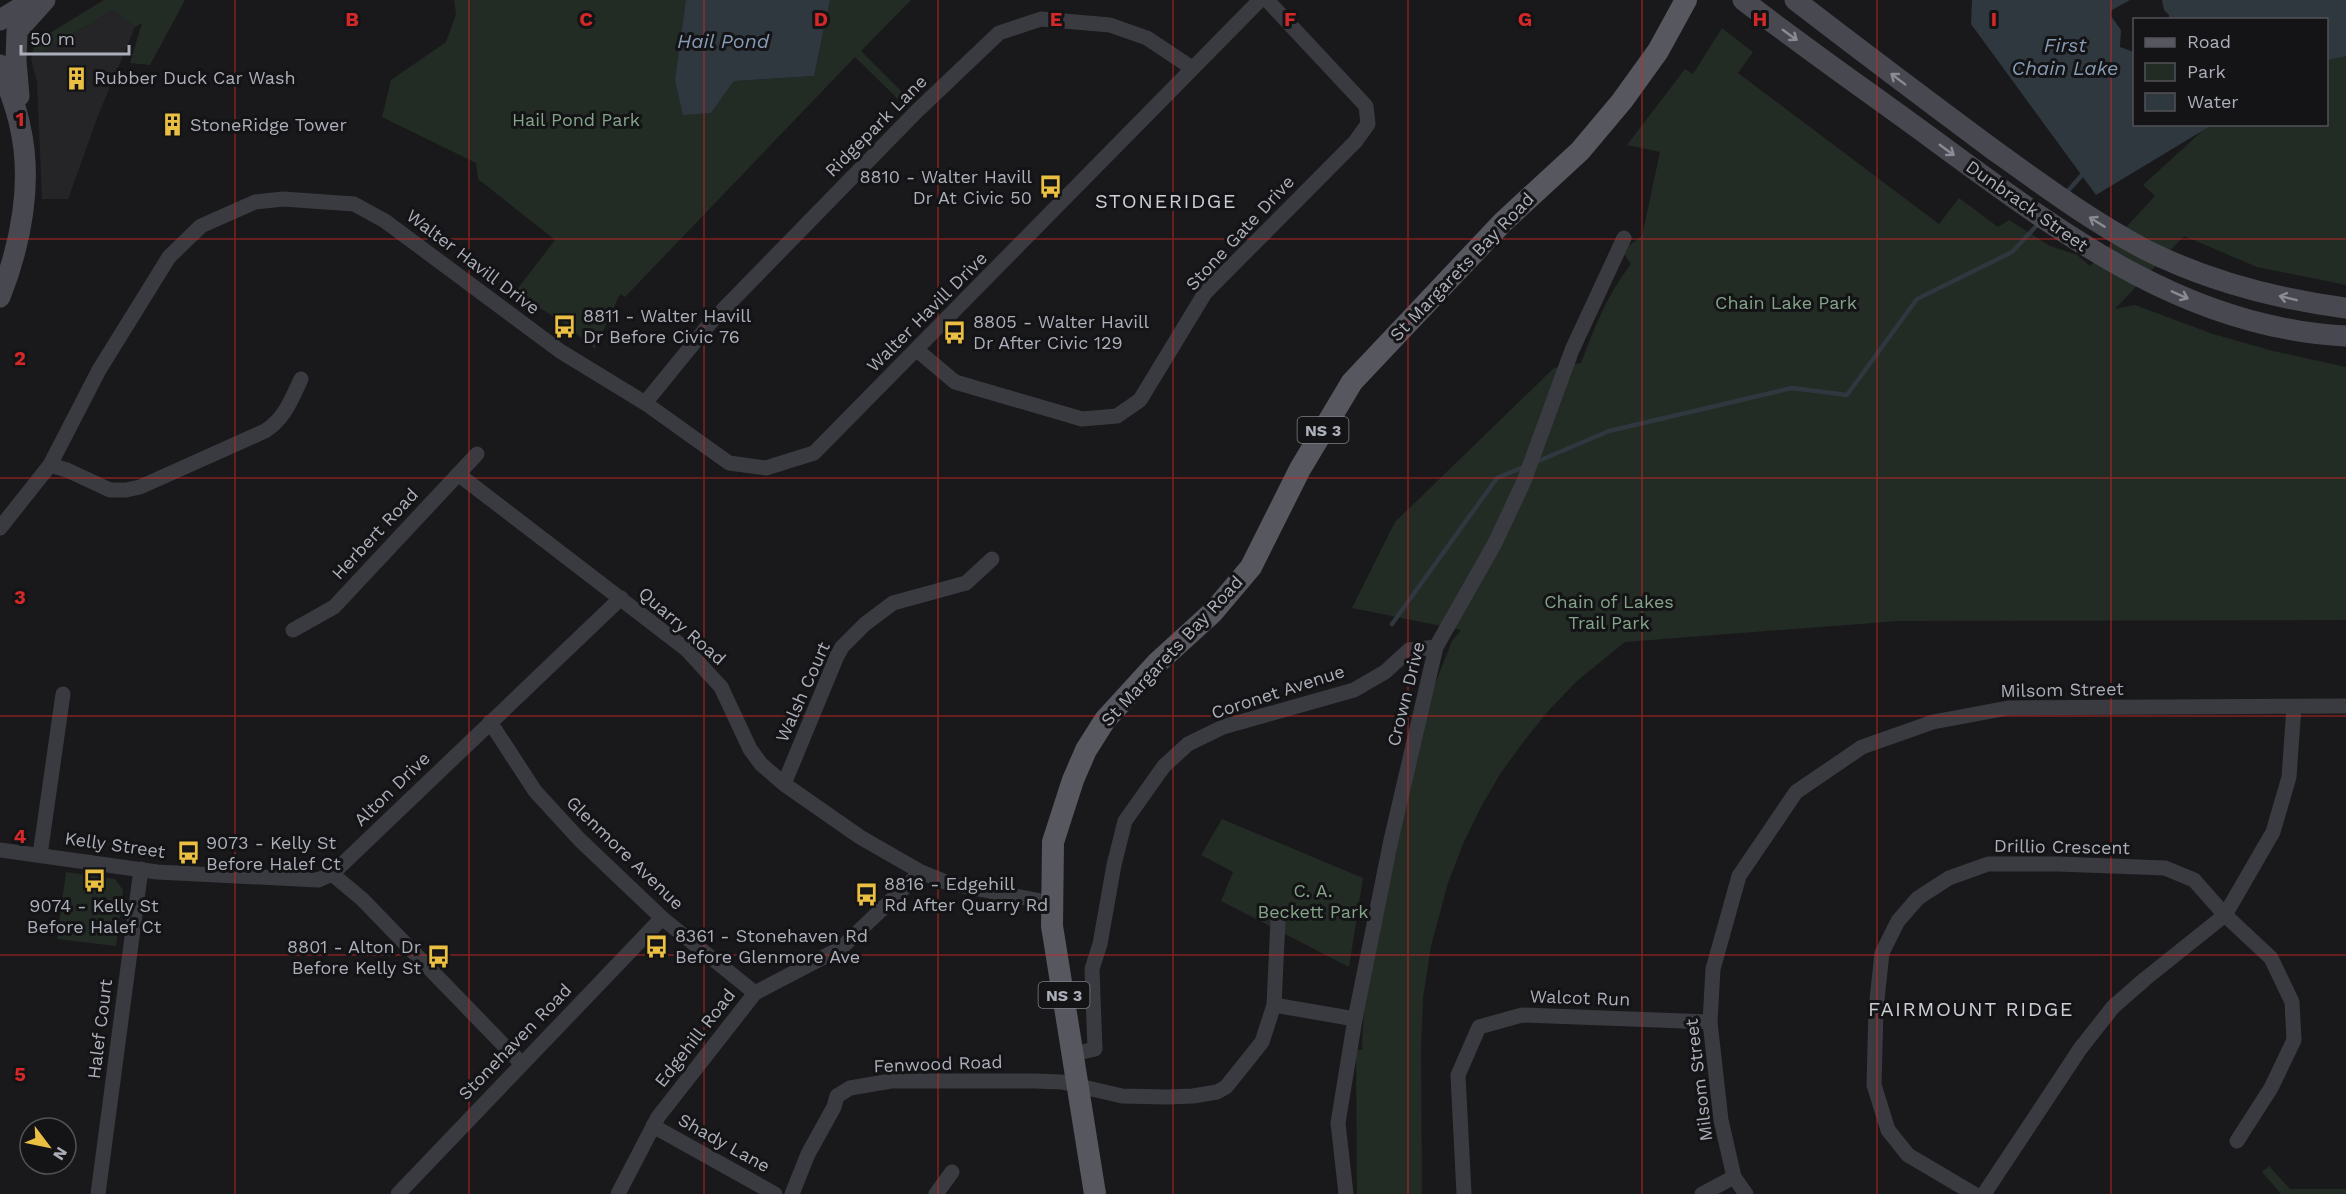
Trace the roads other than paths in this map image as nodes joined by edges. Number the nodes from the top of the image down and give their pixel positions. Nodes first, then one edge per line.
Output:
1 (33, 0) edge
2 (45, 0) edge
3 (1260, 0) edge
4 (1268, 0) edge
5 (1743, 0) edge
6 (1795, 0) edge
7 (1685, 2) edge
8 (0, 20) edge
9 (0, 65) edge
10 (1192, 68) junction
11 (0, 90) edge
12 (20, 126) junction
13 (1624, 238) dead end
14 (0, 297) edge
15 (2346, 308) edge
16 (2346, 336) edge
17 (917, 350) junction
18 (301, 379) dead end
19 (645, 403) junction
20 (477, 454) dead end
21 (50, 465) junction
22 (458, 474) junction
23 (0, 528) edge
24 (992, 559) dead end
25 (621, 598) junction
26 (293, 630) dead end
27 (1436, 647) junction
28 (63, 694) dead end
29 (2294, 706) junction
30 (2346, 706) edge
31 (490, 722) junction
32 (784, 784) junction
33 (0, 850) edge
34 (40, 855) junction
35 (141, 869) junction
36 (921, 872) junction
37 (332, 874) junction
38 (1051, 903) junction
39 (2225, 915) junction
40 (662, 918) junction
41 (1278, 920) dead end
42 (755, 993) junction
43 (1274, 1005) junction
44 (1355, 1019) junction
45 (1710, 1022) junction
46 (1073, 1054) junction
47 (521, 1063) junction
48 (1078, 1086) junction
49 (653, 1126) junction
50 (2237, 1141) dead end
51 (952, 1172) dead end
52 (1734, 1177) junction
53 (98, 1194) edge
54 (398, 1194) edge
55 (618, 1194) edge
56 (776, 1194) edge
57 (792, 1194) edge
58 (936, 1194) edge
59 (1095, 1194) edge
60 (1346, 1194) edge
61 (1464, 1194) edge
62 (1702, 1194) edge
63 (1746, 1194) edge
64 (1974, 1194) edge
65 (1984, 1194) edge

1 - 8 main road
2 - 12 main road
3 - 10 street, Walter Havill Drive
4 - 17 street, Stone Gate Drive
5 -> 16 main road, Dunbrack Street
15 -> 6 main road, Dunbrack Street
7 - 38 main road, St Margarets Bay Road / NS 3
9 - 12 main road
10 - 17 street, Walter Havill Drive
10 - 19 street, Ridgepark Lane
11 - 12 main road
12 - 14 main road
13 - 27 street, Crown Drive
17 - 19 street, Walter Havill Drive
18 - 21 street
19 - 21 street, Walter Havill Drive
20 - 22 street, Herbert Road
21 - 23 street, Walter Havill Drive
22 - 25 street, Quarry Road
22 - 26 street, Herbert Road
24 - 32 street, Walsh Court
25 - 31 street, Alton Drive
25 - 32 street, Quarry Road
27 - 44 street, Crown Drive
27 - 46 street, Coronet Avenue
28 - 34 street
29 - 30 street, Milsom Street
29 - 39 street
29 - 45 street, Milsom Street
31 - 37 street, Alton Drive
31 - 40 street, Glenmore Avenue
32 - 36 street, Quarry Road
33 - 34 street, Kelly Street
34 - 35 street, Kelly Street
35 - 37 street, Kelly Street
35 - 53 street, Halef Court
36 - 38 street, Quarry Road
36 - 42 street, Edgehill Road
37 - 47 street
38 - 46 main road, St Margarets Bay Road / NS 3
39 - 50 street, Drillio Crescent
39 - 64 street, Drillio Crescent
39 - 65 street
40 - 42 street, Glenmore Avenue
40 - 47 street, Stonehaven Road
41 - 43 street, Fenwood Road
42 - 49 street, Edgehill Road
43 - 44 street
43 - 48 street, Fenwood Road
44 - 60 street, Crown Drive
45 - 52 street, Milsom Street
45 - 61 street, Walcot Run
46 - 48 main road, St Margarets Bay Road / NS 3
47 - 54 street, Stonehaven Road
48 - 57 street, Fenwood Road
48 - 59 main road, St Margarets Bay Road / NS 3
49 - 55 street, Edgehill Road
49 - 56 street, Shady Lane
51 - 58 street
52 - 62 street
52 - 63 street, Milsom Street

